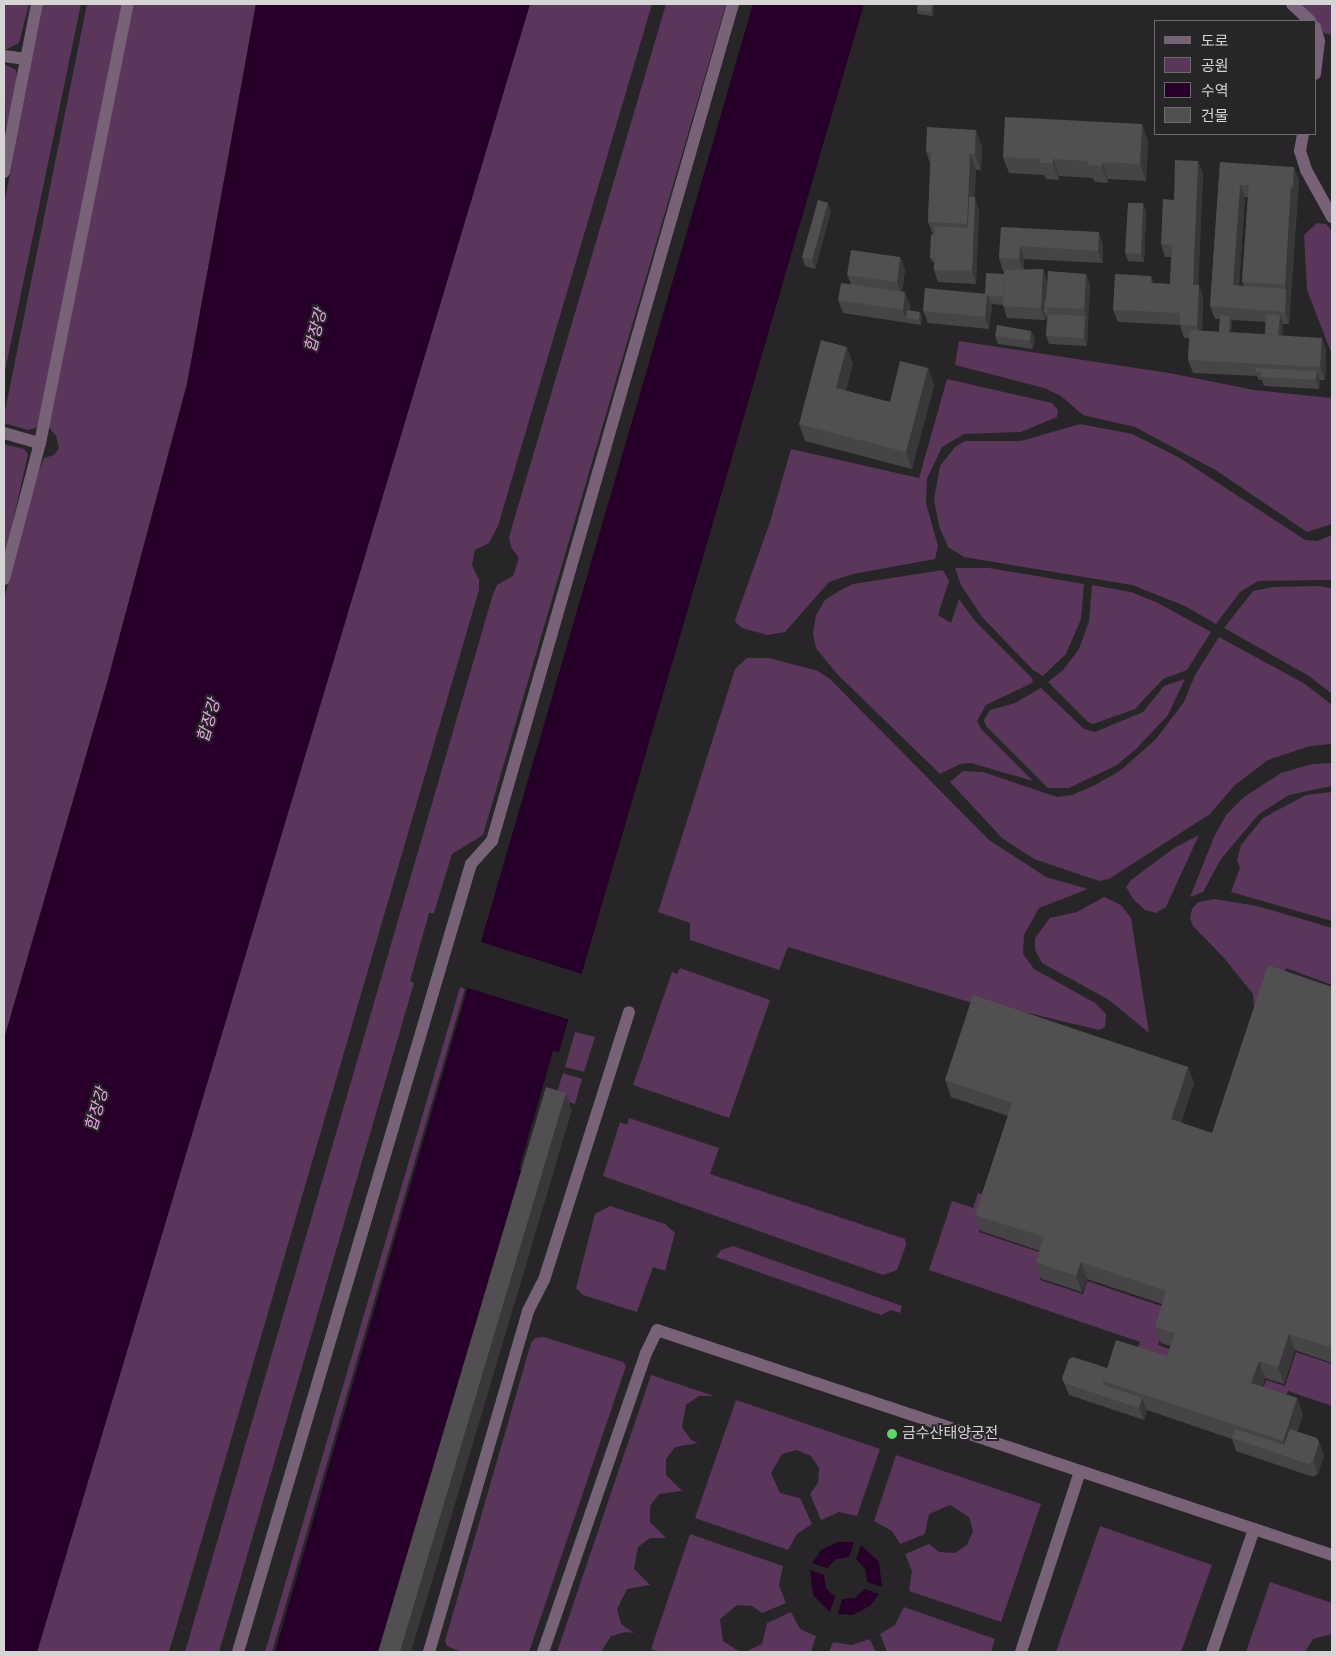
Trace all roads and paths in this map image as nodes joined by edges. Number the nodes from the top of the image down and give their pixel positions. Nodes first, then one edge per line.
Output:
1 (37, 4) edge
2 (128, 4) edge
3 (733, 4) edge
4 (1292, 4) edge
5 (1309, 20) edge
6 (1316, 30) edge
7 (4, 56) edge
8 (26, 59) junction
9 (1316, 67) edge
10 (1303, 135) edge
11 (4, 172) edge
12 (1332, 217) edge
13 (4, 433) edge
14 (40, 443) junction
15 (4, 579) edge
16 (628, 1012) dead end
17 (1080, 1471) junction
18 (1254, 1529) junction
19 (1332, 1556) edge
20 (238, 1652) edge
21 (429, 1652) edge
22 (543, 1652) edge
23 (1021, 1652) edge
24 (1212, 1652) edge

1 - 8 street
2 - 14 street
3 - 20 street
4 - 5 street
6 - 9 street
7 - 8 street
8 - 11 street
10 - 12 street
13 - 14 street
14 - 15 street
16 - 21 street
17 - 18 street
17 - 22 street
17 - 23 street
18 - 19 street
18 - 24 street

